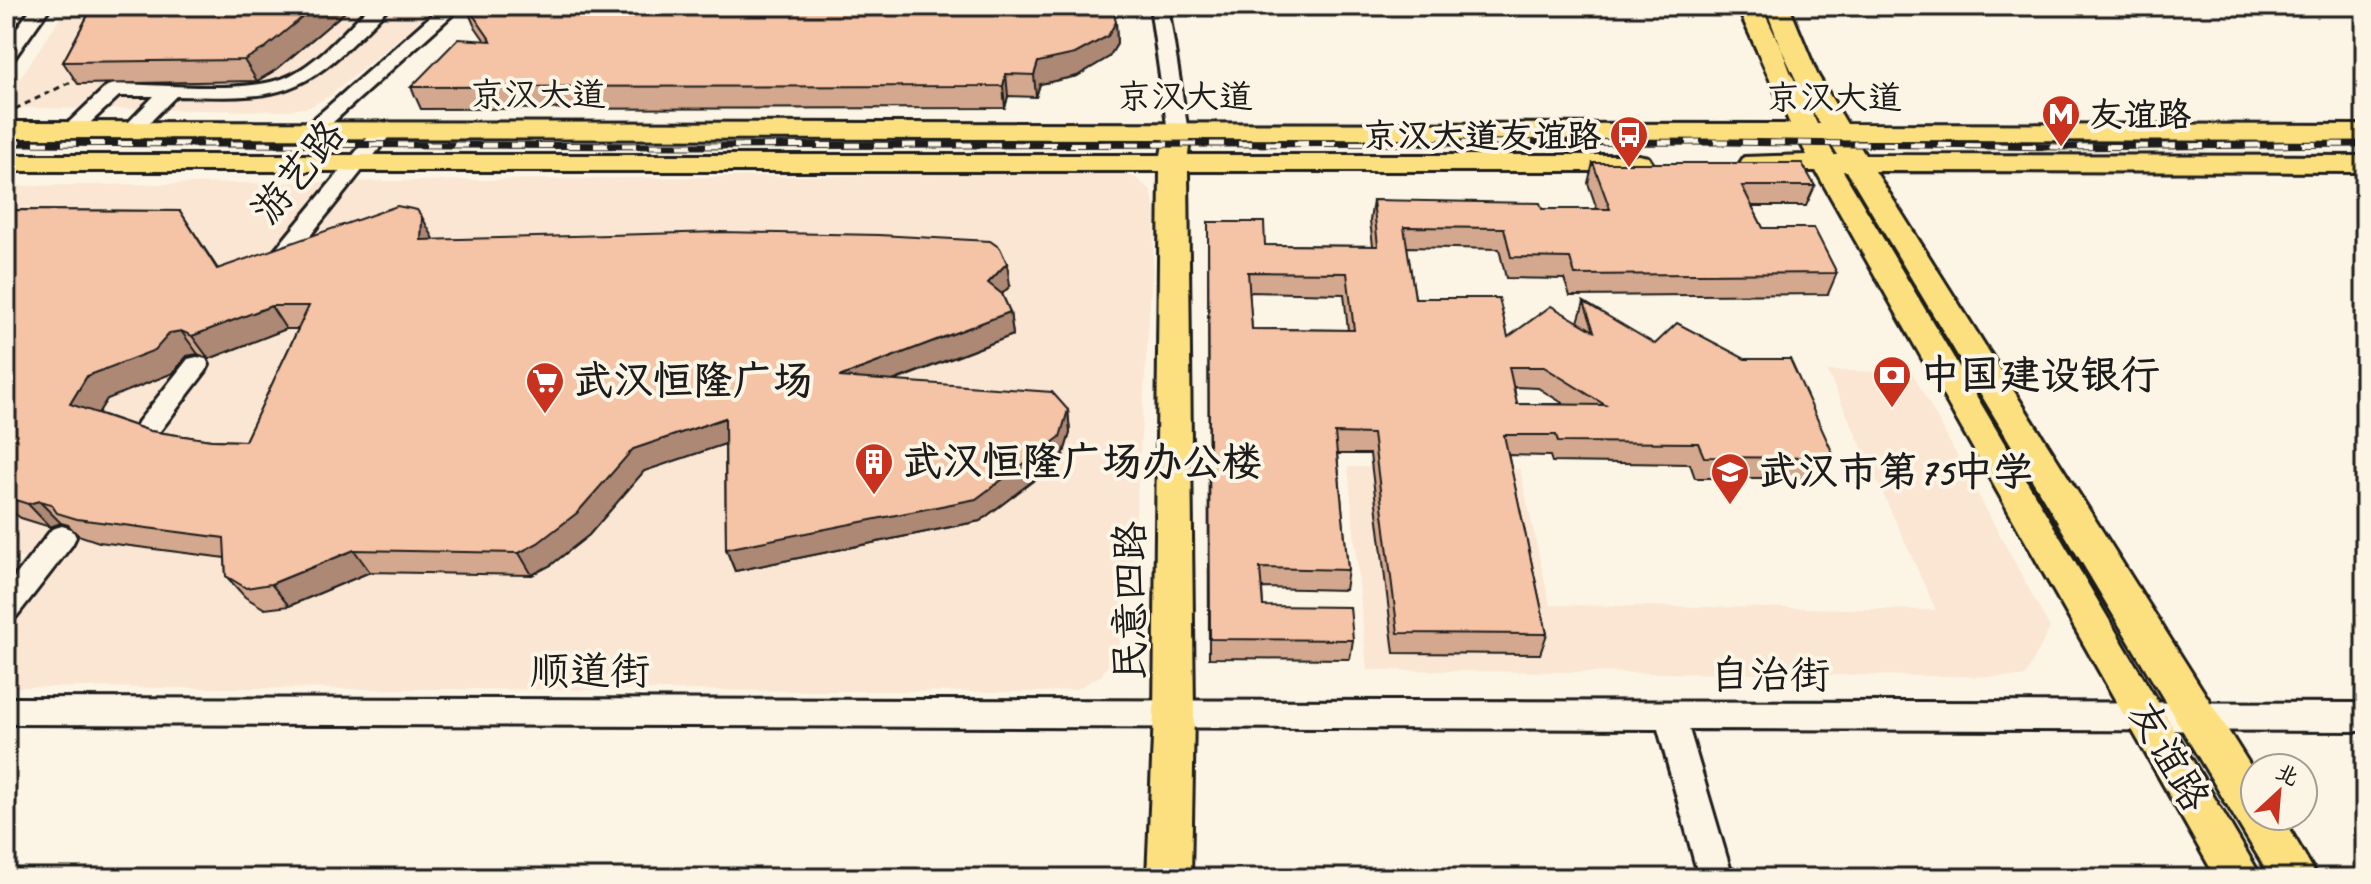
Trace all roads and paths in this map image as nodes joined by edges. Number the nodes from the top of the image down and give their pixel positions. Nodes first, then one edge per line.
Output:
1 (42, 6) edge
2 (380, 6) edge
3 (453, 6) edge
4 (1159, 6) edge
5 (1749, 6) edge
6 (1777, 6) edge
7 (6, 56) edge
8 (82, 76) edge
9 (263, 88) junction
10 (171, 90) junction
11 (240, 110) dead end
12 (6, 115) edge
13 (72, 129) junction
14 (132, 129) junction
15 (314, 129) junction
16 (385, 129) junction
17 (6, 130) edge
18 (2365, 133) edge
19 (1176, 147) junction
20 (1832, 148) junction
21 (6, 163) edge
22 (1660, 163) edge
23 (1723, 163) edge
24 (354, 164) junction
25 (2365, 164) edge
26 (274, 266) edge
27 (197, 365) dead end
28 (148, 428) edge
29 (62, 537) edge
30 (6, 609) edge
31 (6, 711) edge
32 (1174, 714) junction
33 (1670, 716) junction
34 (2365, 717) edge
35 (2146, 718) junction
36 (2197, 718) junction
37 (2239, 786) edge
38 (2267, 832) edge
39 (1169, 878) edge
40 (1716, 878) edge
41 (2240, 878) edge
42 (2296, 878) edge

1 - 7 street
2 - 9 street
3 - 15 street
4 - 19 street
5 - 20 main road, 友谊路
6 - 20 main road, 友谊路
8 - 12 path
9 - 10 street
9 - 11 street
10 - 13 street
10 - 14 street
13 - 14 main road, 京汉大道
13 - 17 main road, 京汉大道
14 - 15 main road, 京汉大道
15 - 16 main road, 京汉大道
16 - 19 main road, 京汉大道
16 - 24 street, 游艺路
18 - 20 main road, 京汉大道
19 - 20 main road, 京汉大道
19 - 22 main road, 京汉大道
19 - 24 main road, 京汉大道
19 - 32 main road, 民意四路
20 - 23 main road, 京汉大道
20 - 25 main road, 京汉大道
20 - 35 main road, 友谊路
20 - 36 main road, 友谊路
21 - 24 main road, 京汉大道
24 - 26 street, 游艺路
27 - 28 street
29 - 30 street
31 - 32 street, 顺道街
32 - 33 street, 自治街
32 - 39 main road, 民意四路
33 - 35 street, 自治街
33 - 40 street
34 - 36 street, 自治街
35 - 36 street, 自治街
35 - 41 main road, 友谊路
36 - 37 main road, 友谊路
38 - 42 main road, 友谊路

